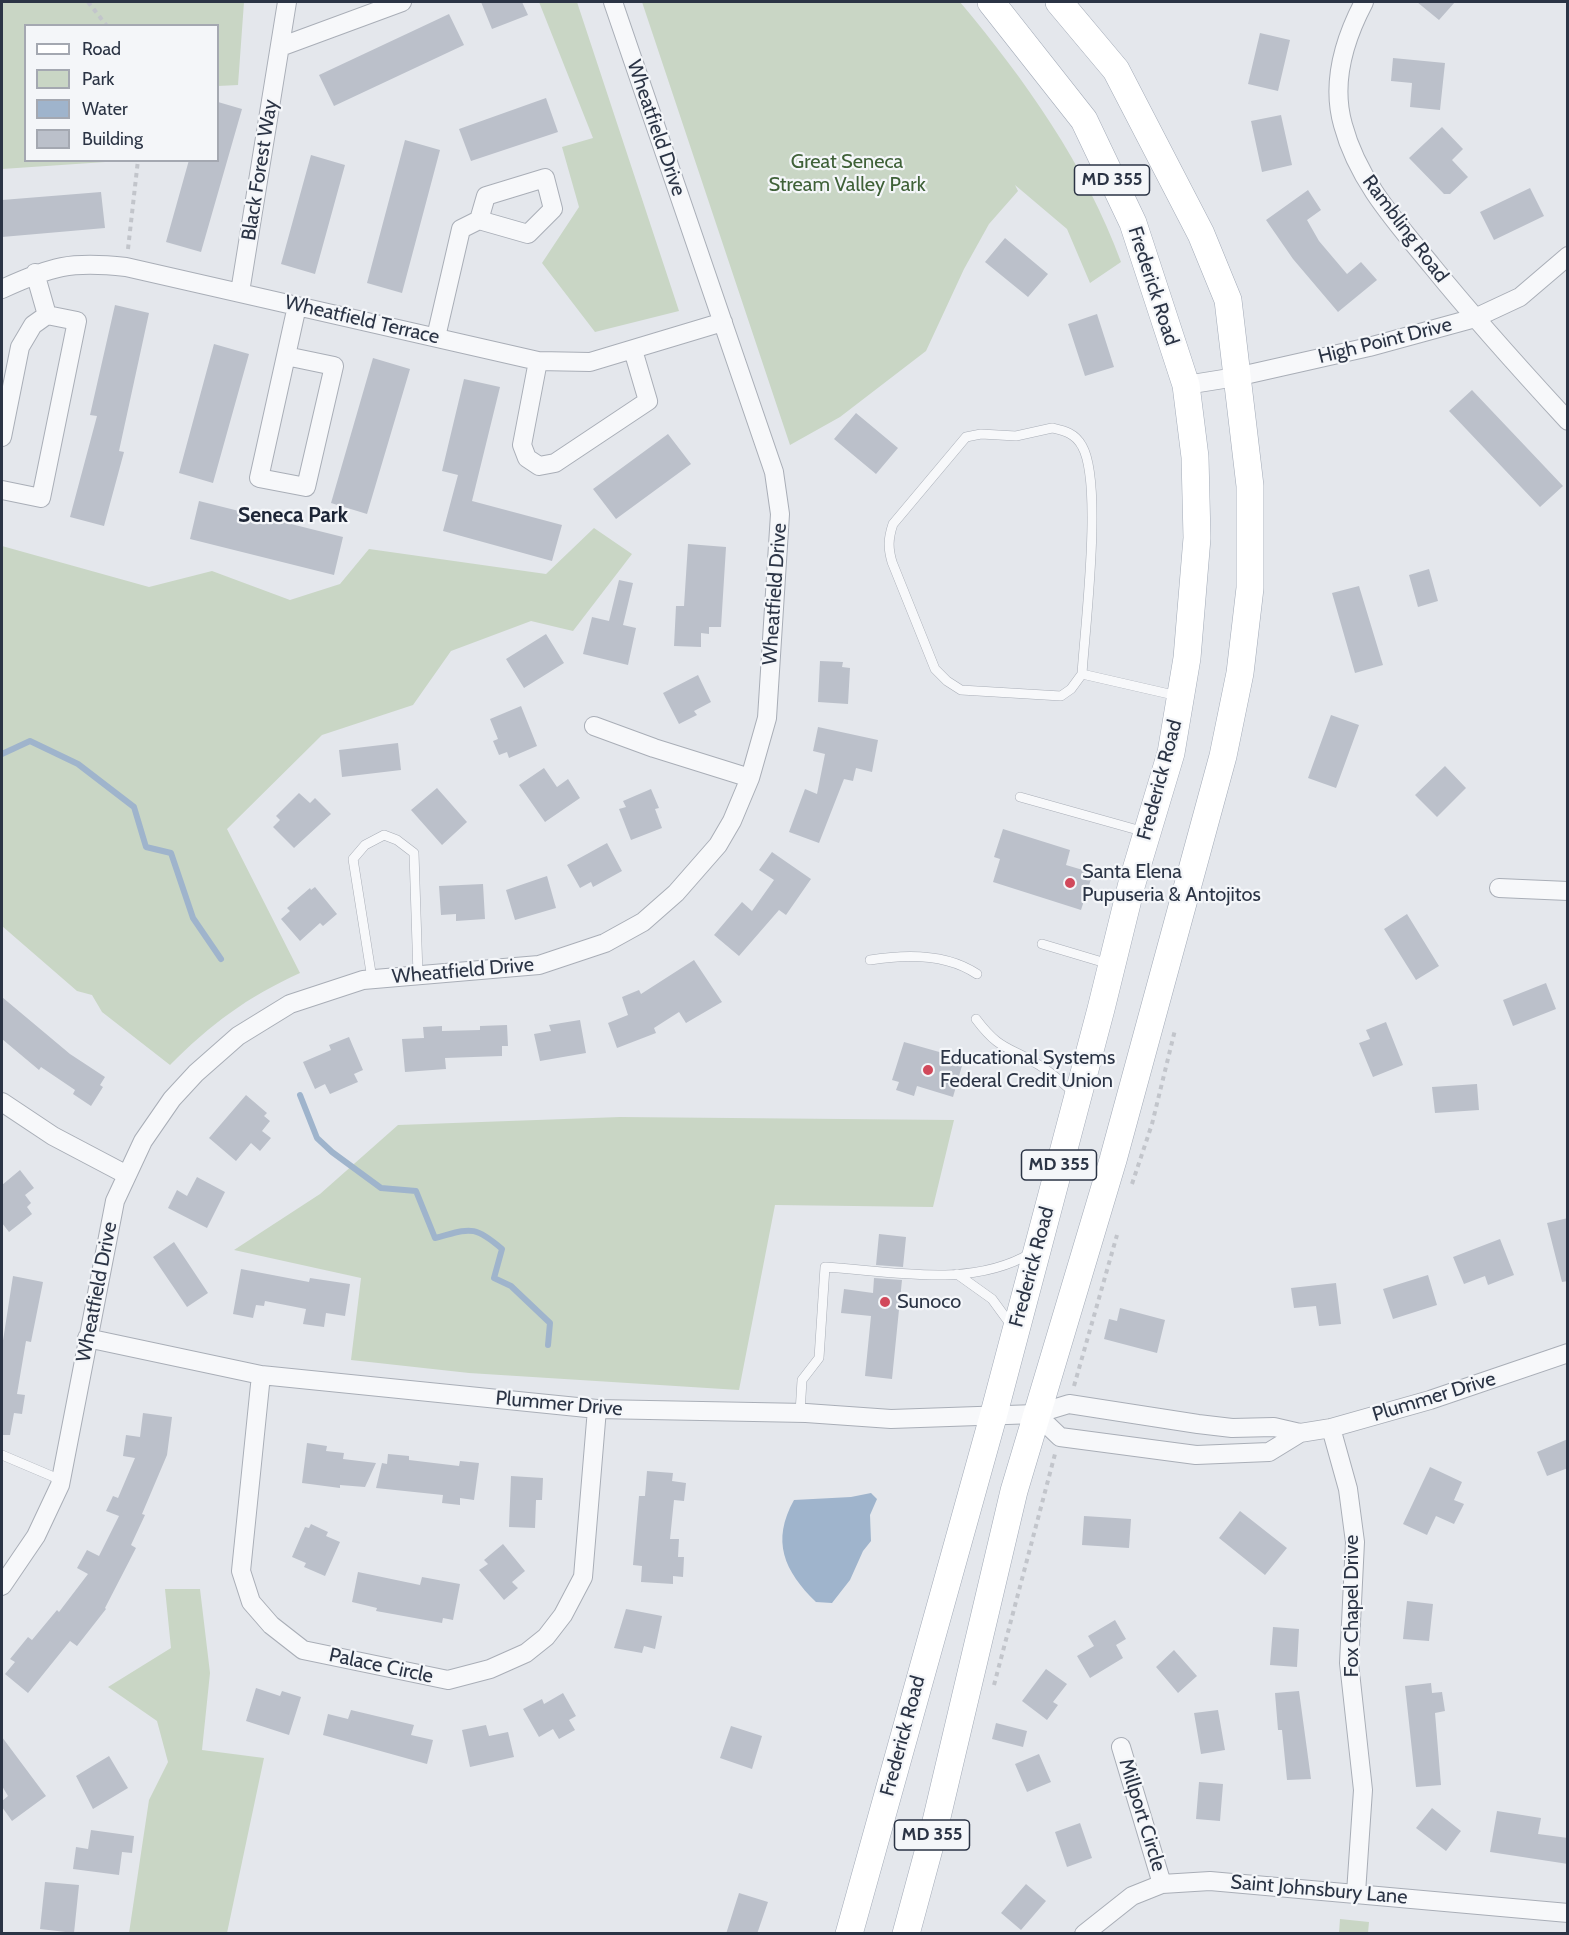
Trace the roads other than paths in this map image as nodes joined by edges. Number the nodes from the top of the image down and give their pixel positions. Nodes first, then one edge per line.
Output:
1 (287, 2) edge
2 (402, 2) edge
3 (613, 2) edge
4 (991, 2) edge
5 (1059, 2) edge
6 (1364, 2) edge
7 (279, 47) junction
8 (478, 220) dead end
9 (1568, 256) edge
10 (35, 273) junction
11 (2, 289) edge
12 (240, 292) junction
13 (297, 306) junction
14 (47, 315) junction
15 (1474, 318) junction
16 (723, 322) junction
17 (436, 337) junction
18 (633, 351) junction
19 (286, 356) junction
20 (538, 361) junction
21 (1236, 378) junction
22 (1185, 385) junction
23 (1568, 421) edge
24 (2, 437) edge
25 (2, 490) edge
26 (1082, 674) junction
27 (1181, 696) junction
28 (594, 726) dead end
29 (750, 778) junction
30 (1020, 797) dead end
31 (1147, 832) junction
32 (1500, 888) dead end
33 (1568, 891) edge
34 (1042, 944) dead end
35 (870, 960) dead end
36 (1112, 965) junction
37 (977, 974) dead end
38 (418, 975) junction
39 (372, 979) junction
40 (976, 1019) dead end
41 (1077, 1096) junction
42 (2, 1102) edge
43 (127, 1175) junction
44 (1038, 1248) junction
45 (957, 1274) junction
46 (1015, 1332) junction
47 (87, 1338) junction
48 (1568, 1353) edge
49 (261, 1375) junction
50 (597, 1409) junction
51 (800, 1413) junction
52 (1036, 1414) junction
53 (993, 1416) junction
54 (1331, 1428) junction
55 (1300, 1433) junction
56 (2, 1455) edge
57 (61, 1480) junction
58 (2, 1586) edge
59 (1121, 1747) dead end
60 (1162, 1884) junction
61 (1356, 1893) junction
62 (1568, 1913) edge
63 (849, 1934) edge
64 (906, 1934) edge
65 (1084, 1934) edge

1 - 7 street, Black Forest Way
2 - 7 street
3 - 16 street, Wheatfield Drive
4 - 22 main road, Frederick Road / MD 355
5 - 21 main road, MD 355
6 - 15 street, Rambling Road
7 - 12 street, Black Forest Way
8 - 17 street
9 - 15 street, High Point Drive
10 - 11 street, Wheatfield Terrace
10 - 12 street, Wheatfield Terrace
10 - 14 street
12 - 13 street, Wheatfield Terrace
13 - 17 street, Wheatfield Terrace
13 - 19 street
14 - 24 street
14 - 25 street
15 - 21 street, High Point Drive
15 - 23 street, Rambling Road
16 - 18 street, Wheatfield Terrace
16 - 29 street, Wheatfield Drive
17 - 20 street, Wheatfield Terrace
18 - 20 street, Wheatfield Terrace
18 - 20 street
19 - 19 street
21 - 22 street, High Point Drive
21 - 52 main road, MD 355
22 - 27 main road, Frederick Road / MD 355
26 - 26 lane
26 - 27 lane
27 - 31 main road, Frederick Road / MD 355
28 - 29 street
29 - 38 street, Wheatfield Drive
30 - 31 lane
31 - 36 main road, Frederick Road / MD 355
32 - 33 street
34 - 36 lane
35 - 37 lane
36 - 41 main road, Frederick Road / MD 355
38 - 39 street, Wheatfield Drive
38 - 39 lane
39 - 43 street, Wheatfield Drive
40 - 41 lane
41 - 44 main road, Frederick Road / MD 355
42 - 43 street
43 - 47 street, Wheatfield Drive
44 - 45 lane
44 - 46 main road, Frederick Road / MD 355
45 - 46 lane
45 - 51 lane
46 - 53 main road, Frederick Road / MD 355
47 - 49 street, Plummer Drive
47 - 57 street, Wheatfield Drive
48 - 54 street, Plummer Drive
49 - 50 street, Plummer Drive
49 - 50 street, Palace Circle
50 - 51 street, Plummer Drive
51 - 53 street, Plummer Drive
52 - 53 street, Plummer Drive
52 - 55 street, Plummer Drive
52 - 55 street, Plummer Drive
52 - 64 main road, MD 355
53 - 63 main road, Frederick Road / MD 355
54 - 55 street, Plummer Drive
54 - 61 street, Fox Chapel Drive
56 - 57 lane
57 - 58 street, Wheatfield Drive
59 - 60 street, Millport Circle
60 - 61 street, Saint Johnsbury Lane
60 - 65 street, Saint Johnsbury Lane
61 - 62 street, Saint Johnsbury Lane

